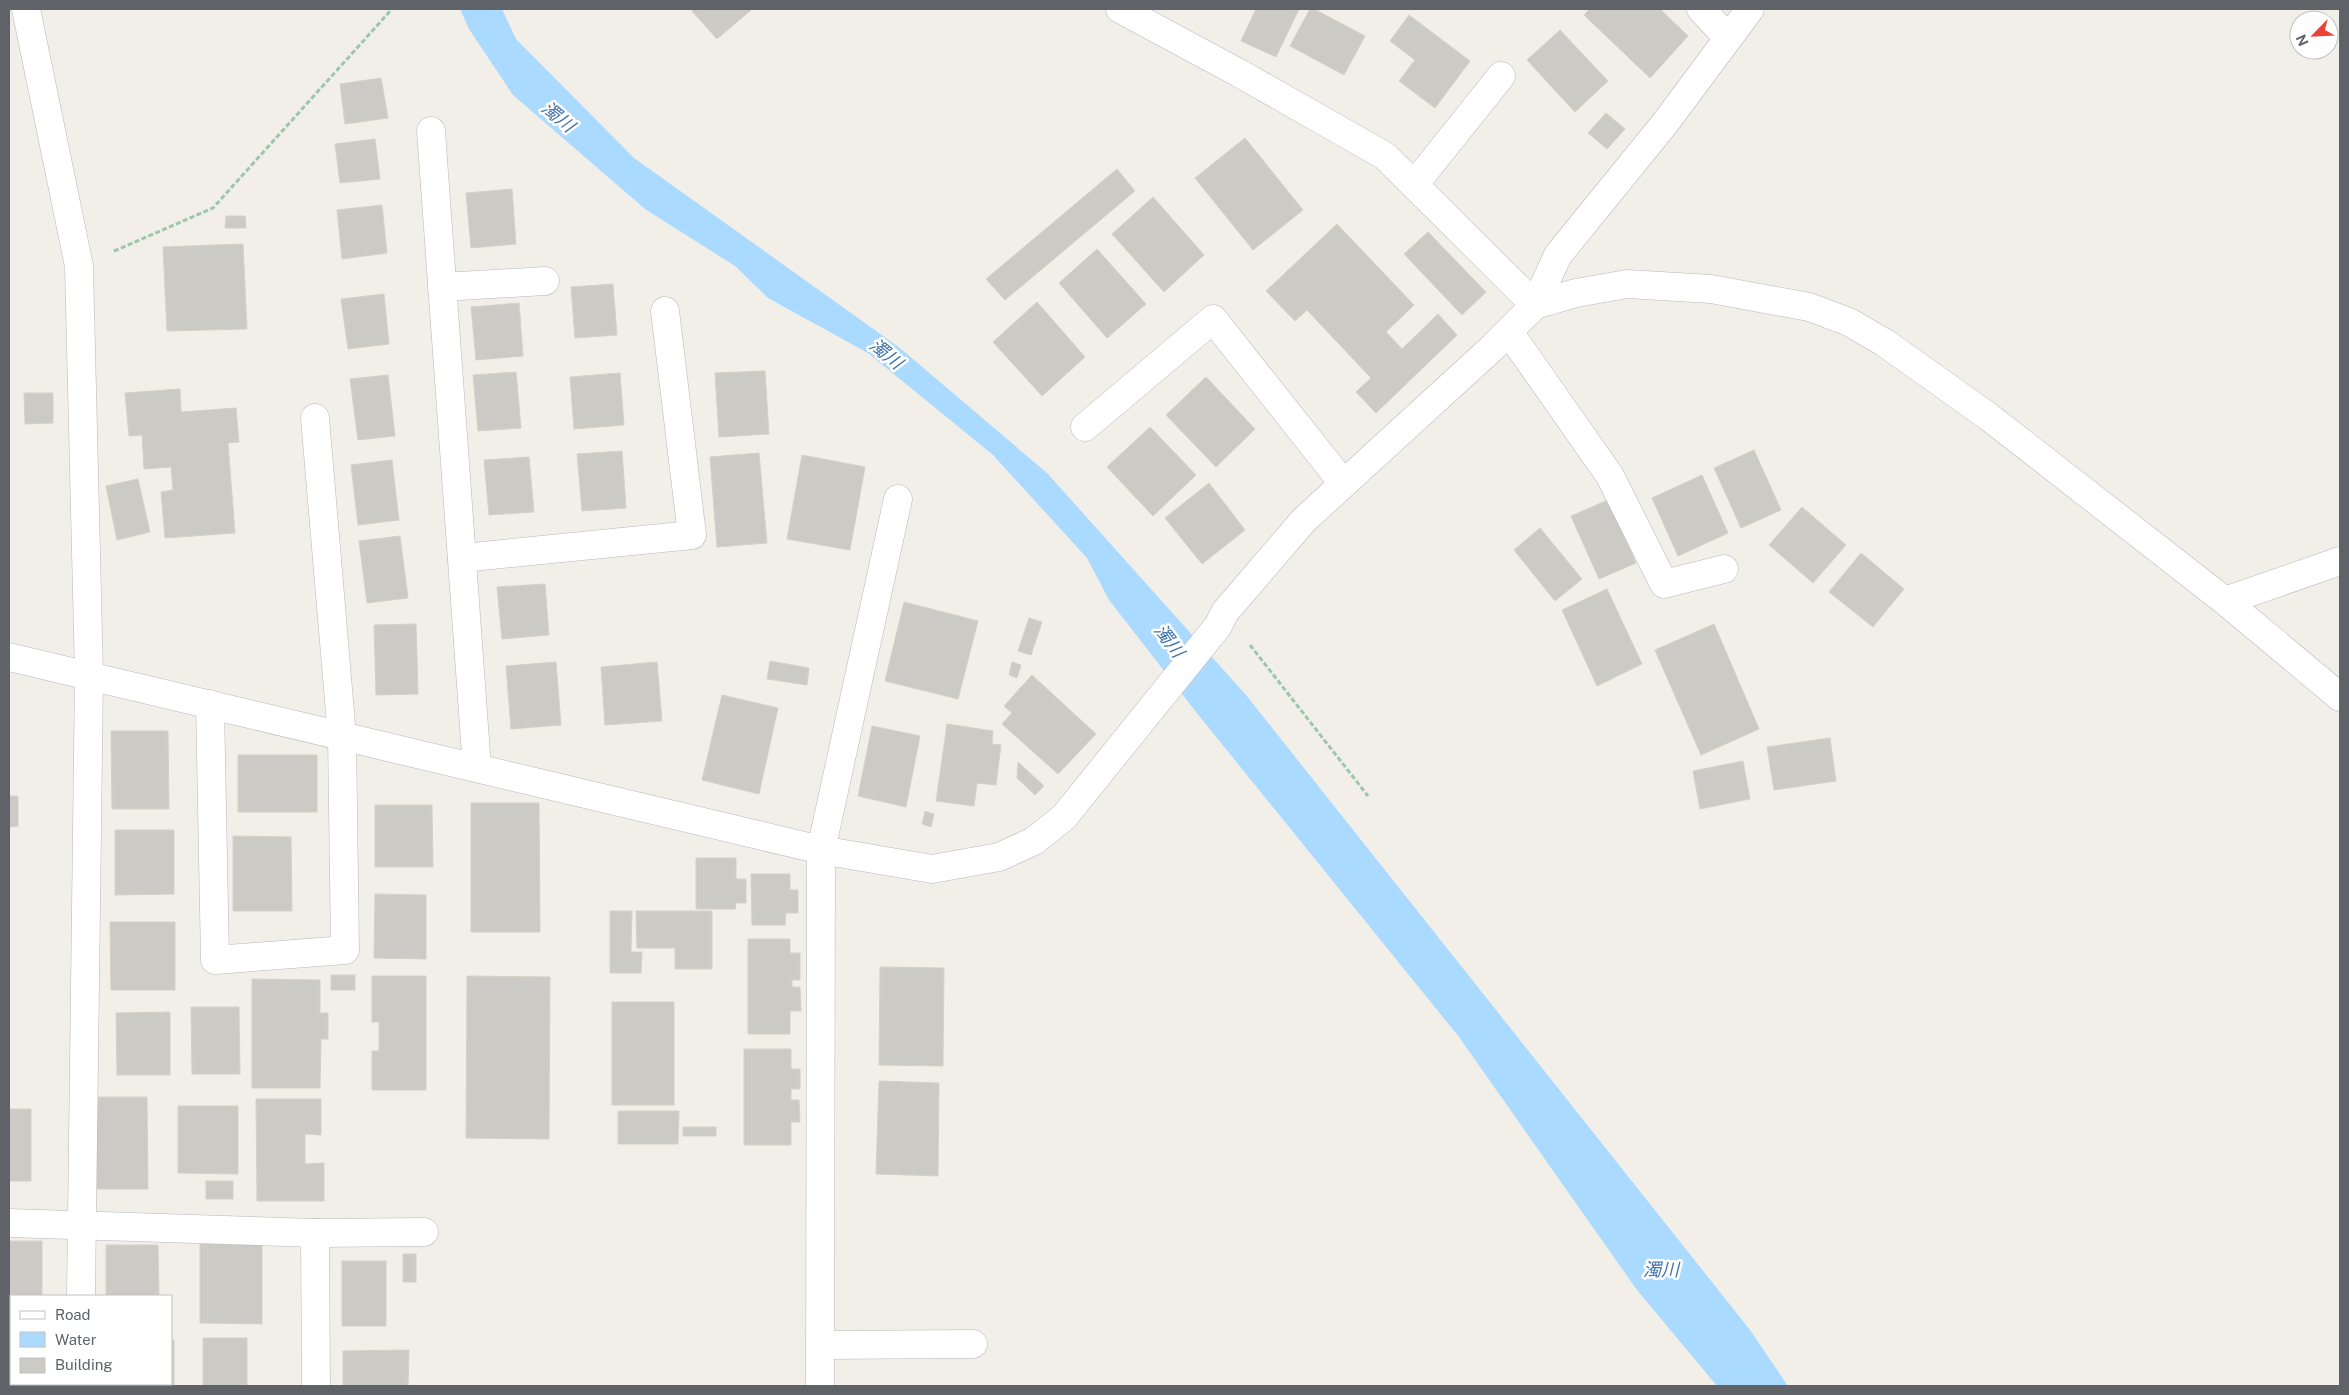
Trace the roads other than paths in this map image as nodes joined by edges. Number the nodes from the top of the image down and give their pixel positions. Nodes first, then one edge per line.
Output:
1 (26, 9) edge
2 (1120, 9) edge
3 (1701, 9) edge
4 (1750, 9) edge
5 (1728, 38) junction
6 (1501, 76) dead end
7 (431, 131) dead end
8 (1414, 185) junction
9 (545, 281) dead end
10 (442, 286) junction
11 (1535, 305) junction
12 (665, 311) dead end
13 (1509, 332) junction
14 (314, 418) dead end
15 (1085, 426) dead end
16 (1343, 483) junction
17 (898, 499) dead end
18 (462, 558) junction
19 (2340, 561) edge
20 (1724, 569) dead end
21 (2225, 601) junction
22 (9, 657) edge
23 (89, 675) junction
24 (2340, 697) edge
25 (210, 704) junction
26 (342, 736) junction
27 (477, 768) junction
28 (821, 850) junction
29 (9, 1223) edge
30 (81, 1226) junction
31 (424, 1232) dead end
32 (315, 1233) junction
33 (82, 1295) edge
34 (972, 1344) dead end
35 (820, 1345) junction
36 (316, 1386) edge
37 (820, 1386) edge

1 - 23 street
2 - 8 street
3 - 5 street
4 - 5 street
5 - 11 street
6 - 8 street
7 - 10 street
8 - 11 street
9 - 10 street
10 - 18 street
11 - 13 street
11 - 21 street
12 - 18 street
13 - 16 street
13 - 20 street
14 - 26 street
15 - 16 street
16 - 28 street
17 - 28 street
18 - 27 street
19 - 21 street
21 - 24 street
22 - 23 street
23 - 25 street
23 - 30 street
25 - 26 street
25 - 26 street
26 - 27 street
27 - 28 street
28 - 35 street
29 - 30 street
30 - 32 street
30 - 33 street
31 - 32 street
32 - 36 street
34 - 35 street
35 - 37 street

